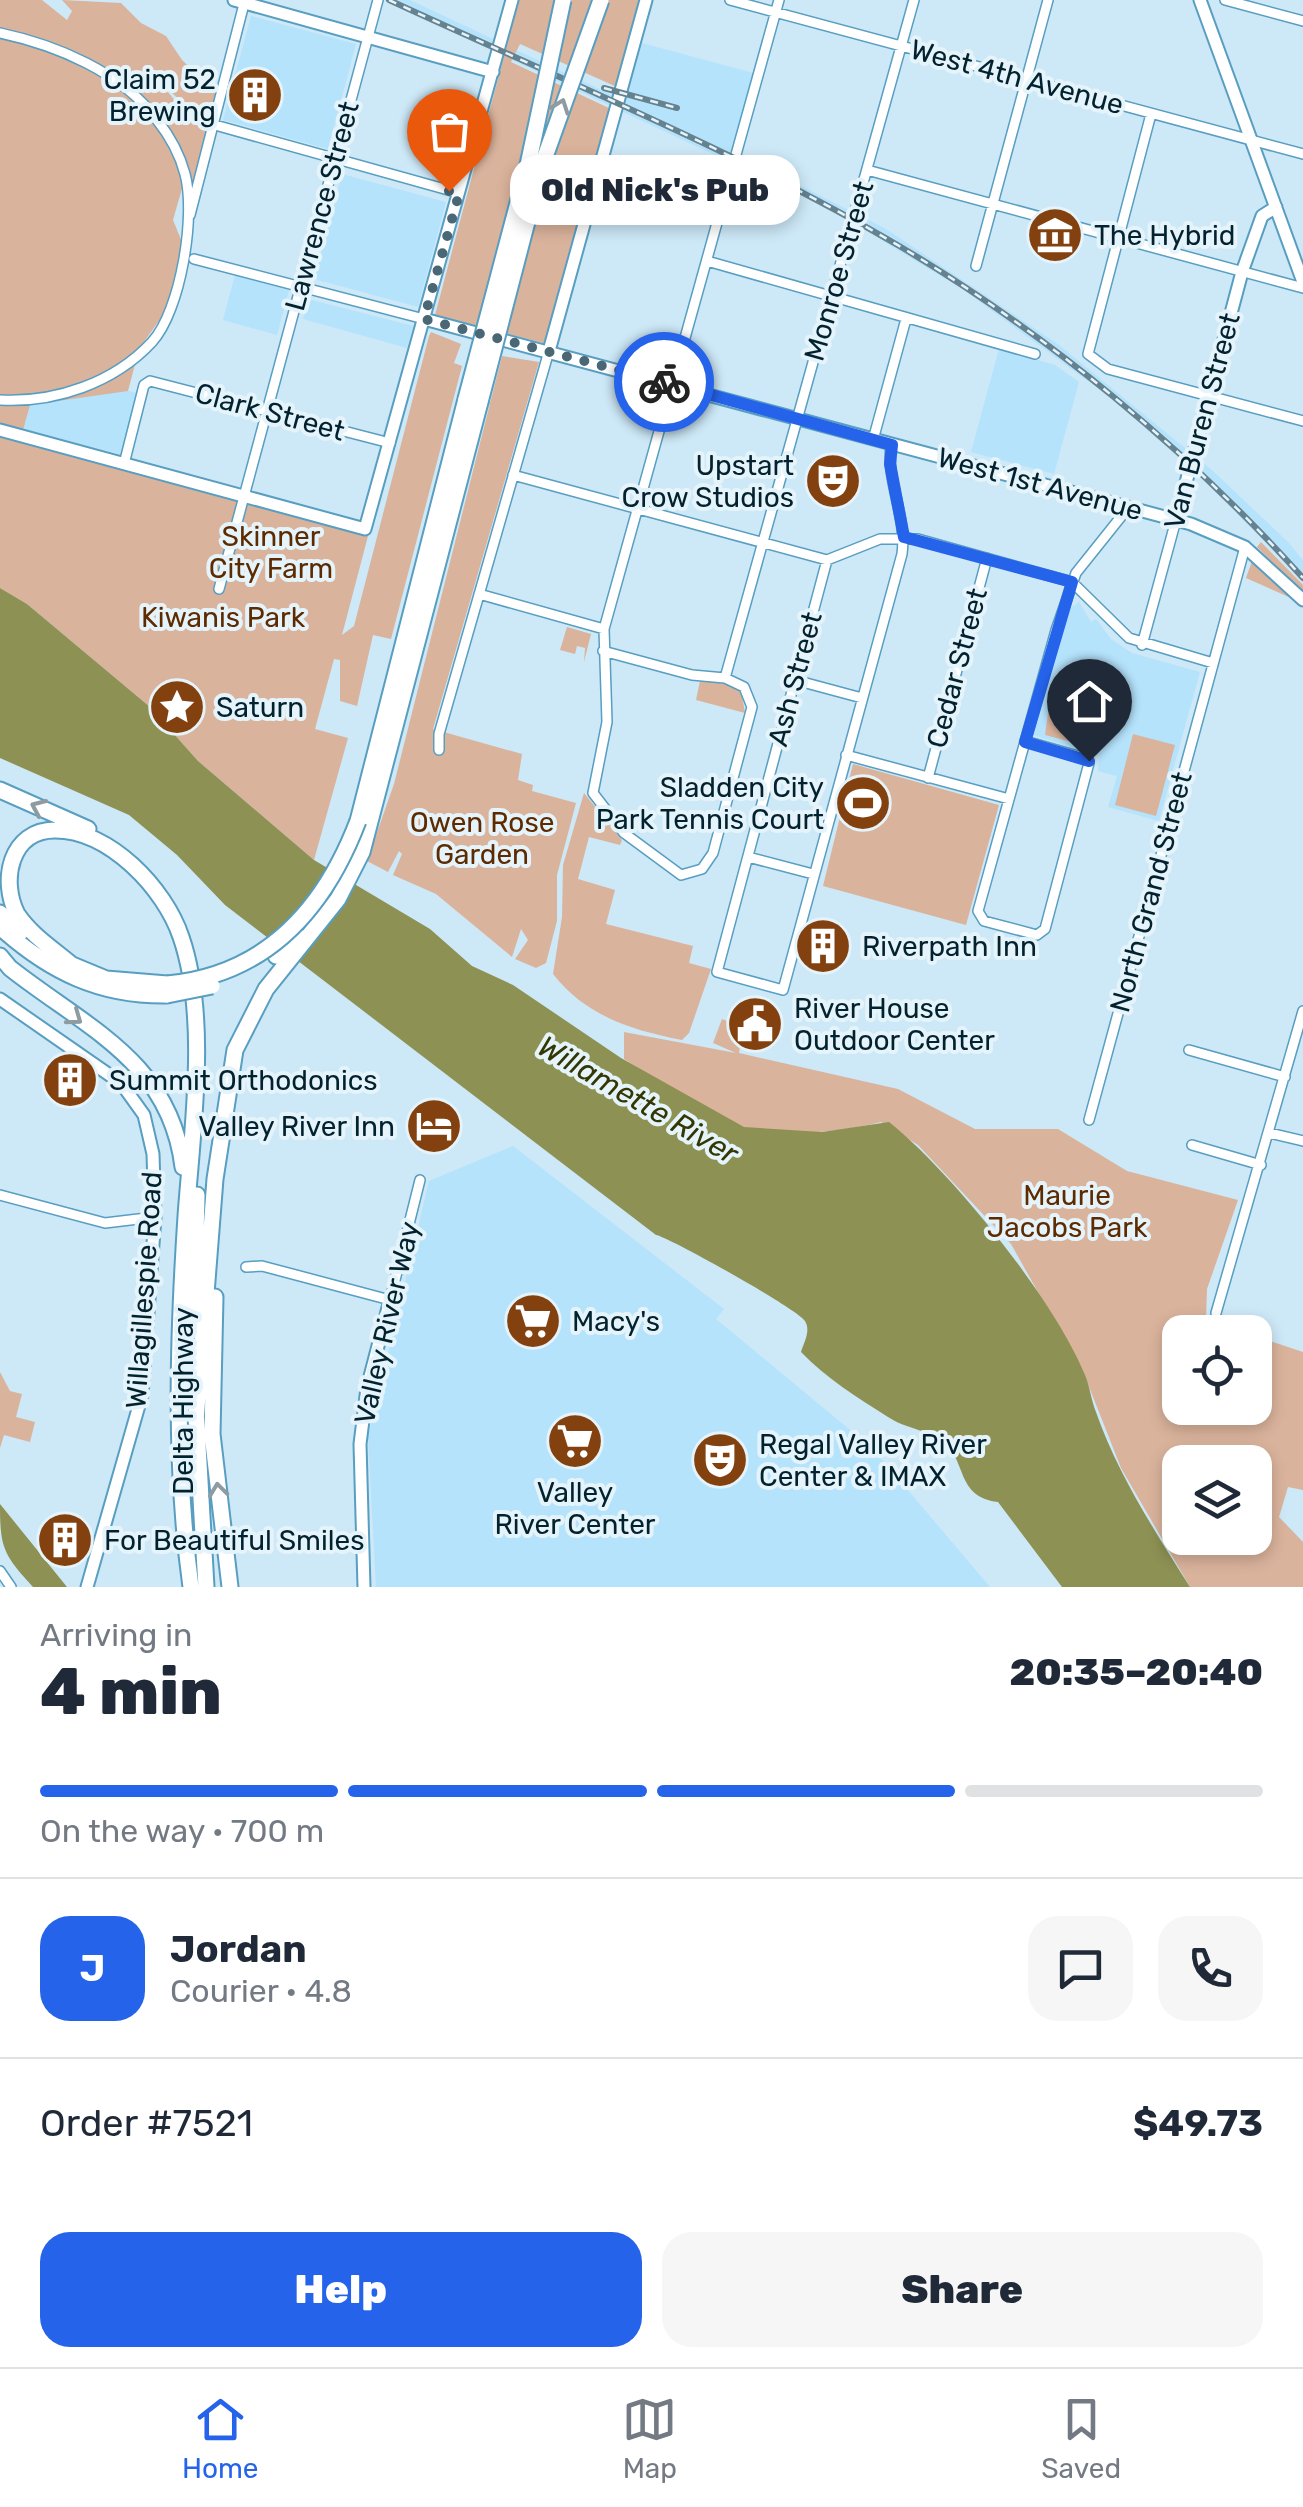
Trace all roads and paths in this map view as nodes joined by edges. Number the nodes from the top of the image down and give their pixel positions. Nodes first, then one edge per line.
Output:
1 (378, 0) edge
2 (512, 0) edge
3 (563, 0) edge
4 (601, 0) edge
5 (646, 0) edge
6 (730, 0) edge
7 (779, 0) edge
8 (914, 0) edge
9 (1048, 0) edge
10 (1200, 0) edge
11 (1225, 0) edge
12 (241, 1) edge
13 (776, 12) junction
14 (1303, 21) edge
15 (0, 33) edge
16 (368, 36) junction
17 (901, 46) junction
18 (493, 72) junction
19 (1026, 80) junction
20 (1151, 114) junction
21 (215, 125) junction
22 (1250, 140) junction
23 (1303, 154) edge
24 (334, 160) junction
25 (868, 170) junction
26 (1266, 180) junction
27 (459, 194) junction
28 (992, 204) junction
29 (1276, 207) junction
30 (189, 216) junction
31 (1259, 221) junction
32 (1117, 238) junction
33 (194, 259) dead end
34 (707, 261) junction
35 (976, 266) dead end
36 (1242, 272) junction
37 (1303, 285) edge
38 (300, 286) junction
39 (832, 295) junction
40 (424, 319) junction
41 (906, 319) junction
42 (549, 351) junction
43 (1036, 354) dead end
44 (672, 384) junction
45 (1209, 395) junction
46 (0, 400) edge
47 (266, 411) junction
48 (797, 419) junction
49 (1303, 421) edge
50 (0, 430) edge
51 (873, 440) junction
52 (390, 443) junction
53 (892, 445) junction
54 (124, 464) junction
55 (513, 475) junction
56 (244, 495) junction
57 (638, 508) junction
58 (1128, 508) junction
59 (1176, 520) junction
60 (904, 537) junction
61 (762, 542) junction
62 (1245, 547) junction
63 (987, 558) junction
64 (827, 560) junction
65 (1072, 582) junction
66 (219, 588) dead end
67 (479, 594) junction
68 (1303, 600) edge
69 (604, 629) junction
70 (1142, 644) junction
71 (603, 651) junction
72 (1212, 664) junction
73 (725, 678) junction
74 (795, 680) junction
75 (862, 698) junction
76 (1025, 742) junction
77 (439, 750) dead end
78 (846, 755) junction
79 (928, 778) junction
80 (0, 790) edge
81 (1009, 799) junction
82 (363, 825) junction
83 (748, 857) junction
84 (814, 874) junction
85 (0, 913) edge
86 (0, 928) edge
87 (0, 956) edge
88 (72, 965) junction
89 (167, 990) junction
90 (0, 999) edge
91 (1303, 1010) edge
92 (1189, 1050) dead end
93 (1285, 1077) junction
94 (1089, 1120) dead end
95 (1270, 1133) junction
96 (220, 1141) junction
97 (1303, 1141) edge
98 (1192, 1146) dead end
99 (1260, 1165) junction
100 (420, 1180) dead end
101 (0, 1195) edge
102 (186, 1216) junction
103 (155, 1217) junction
104 (246, 1267) dead end
105 (390, 1300) junction
106 (1216, 1313) dead end
107 (196, 1420) junction
108 (0, 1571) edge
109 (190, 1582) edge
110 (10, 1587) edge
111 (87, 1587) edge
112 (208, 1587) edge
113 (230, 1587) edge
114 (364, 1587) edge

1 - 16 street, Lawrence Street
2 - 18 street
3 - 82 highway, bridge
82 -> 4 highway, bridge
5 - 42 street
6 - 13 street, West 4th Avenue
7 - 13 street
8 - 17 street, Monroe Street
9 - 19 street
10 - 22 street
11 - 14 street
12 - 16 street
12 - 21 street
13 - 17 street, West 4th Avenue
13 - 34 street
15 - 30 street
16 - 18 street
16 - 24 street, Lawrence Street
17 - 19 street, West 4th Avenue
17 - 25 street, Monroe Street
18 - 27 street
19 - 20 street, West 4th Avenue
19 - 28 street
20 - 22 street, West 4th Avenue
20 - 32 street
21 - 24 street
21 - 30 street
22 - 23 street, West 4th Avenue
22 - 26 street
24 - 27 street
24 - 38 street, Lawrence Street
25 - 28 street
25 - 39 street, Monroe Street
26 - 29 street
26 - 31 street, Van Buren Street
27 - 40 street
28 - 32 street
28 - 35 street
29 - 31 street
29 - 37 street
30 - 46 street
31 - 36 street, Van Buren Street
32 - 36 street
32 - 45 street
33 - 38 street, West 1st Avenue
34 - 39 street
34 - 44 street
36 - 37 street
36 - 45 street, Van Buren Street
38 - 40 street, West 1st Avenue
38 - 47 street, Lawrence Street
39 - 41 street
39 - 48 street, Monroe Street
40 - 42 street, West 1st Avenue
40 - 52 street
41 - 43 street
41 - 51 street
42 - 44 street, West 1st Avenue
42 - 55 street
44 - 48 street, West 1st Avenue
44 - 57 street
45 - 49 street
45 - 59 street, Van Buren Street
47 - 52 street, Clark Street
47 - 54 street, Clark Street
47 - 56 street, Lawrence Street
48 - 51 street, West 1st Avenue
48 - 61 street, Monroe Street
50 - 54 street
51 - 53 street, West 1st Avenue
52 - 56 street
53 - 58 street, West 1st Avenue
53 - 60 street
54 - 56 street
55 - 57 street
55 - 67 street
56 - 66 street, Lawrence Street
57 - 61 street
57 - 69 street
58 - 59 street, West 1st Avenue
58 - 65 street
59 - 62 street, West 1st Avenue
59 - 70 street, Van Buren Street
60 - 63 street
60 - 64 street
60 - 75 street
61 - 64 street
61 - 73 street, Monroe Street
62 - 68 street, West 1st Avenue
62 - 72 street, North Grand Street
63 - 65 street
63 - 79 street, Cedar Street
64 - 74 street, Ash Street
65 - 70 street
65 - 76 street
67 - 69 street
67 - 77 street
69 - 71 street
70 - 72 street
71 - 73 street
71 - 73 street
72 - 94 street, North Grand Street
74 - 75 street
74 - 83 street, Ash Street
75 - 78 street
76 - 81 street
76 - 81 street
78 - 79 street
78 - 84 street
79 - 81 street
107 -> 80 highway
82 - 89 highway, bridge
82 - 96 highway
83 - 84 street
83 - 84 street, Ash Street
85 - 88 highway
86 - 89 highway
87 -> 102 highway
88 - 89 highway
88 - 102 highway
90 - 103 street, Willagillespie Road
91 - 93 street
92 - 93 street
93 - 95 street
95 - 97 street
95 - 99 street
96 - 107 highway
113 -> 96 highway
98 - 99 street
99 - 106 street
100 - 105 street, Valley River Way
101 - 103 street
102 - 109 highway, Delta Highway
103 - 111 street, Willagillespie Road
104 - 105 street
105 - 114 street, Valley River Way
107 - 112 highway, Delta Highway
108 - 110 street

